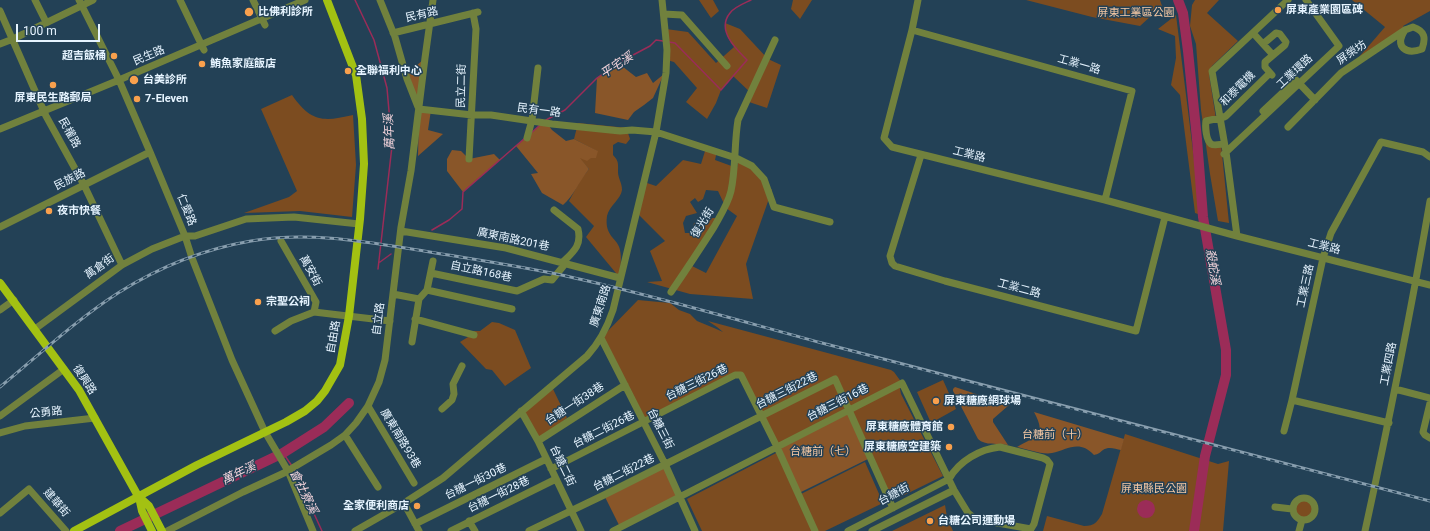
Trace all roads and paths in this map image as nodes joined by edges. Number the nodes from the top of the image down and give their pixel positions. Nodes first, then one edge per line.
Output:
1 (35, 0) edge
2 (93, 0) edge
3 (180, 0) edge
4 (253, 0) edge
5 (305, 0) edge
6 (327, 0) edge
7 (380, 0) edge
8 (434, 0) edge
9 (662, 0) edge
10 (918, 0) edge
11 (1288, 0) edge
12 (1306, 0) edge
13 (80, 3) edge
14 (0, 11) edge
15 (475, 13) joint
16 (664, 14) junction
17 (46, 22) junction
18 (264, 22) junction
19 (430, 24) junction
20 (912, 30) junction
21 (1405, 30) dead end
22 (393, 33) junction
23 (1253, 33) junction
24 (13, 39) junction
25 (776, 40) dead end
26 (0, 44) edge
27 (1262, 44) junction
28 (203, 48) junction
29 (1273, 55) junction
30 (727, 66) dead end
31 (538, 68) dead end
32 (119, 80) junction
33 (1299, 84) junction
34 (1315, 100) junction
35 (419, 110) junction
36 (44, 111) junction
37 (1262, 111) dead end
38 (472, 115) junction
39 (1220, 118) junction
40 (532, 120) junction
41 (1288, 127) dead end
42 (0, 129) edge
43 (656, 132) junction
44 (527, 138) dead end
45 (1224, 144) junction
46 (150, 152) junction
47 (1224, 154) junction
48 (921, 155) junction
49 (1430, 157) edge
50 (736, 158) junction
51 (469, 159) dead end
52 (84, 185) junction
53 (1105, 200) junction
54 (1430, 201) edge
55 (554, 210) dead end
56 (1165, 217) junction
57 (830, 222) dead end
58 (359, 224) junction
59 (0, 227) edge
60 (401, 230) junction
61 (185, 236) junction
62 (1237, 236) junction
63 (281, 241) dead end
64 (1323, 258) junction
65 (433, 261) dead end
66 (563, 263) junction
67 (122, 265) junction
68 (431, 273) junction
69 (620, 278) junction
70 (1416, 281) junction
71 (0, 283) edge
72 (1430, 285) edge
73 (427, 290) junction
74 (671, 292) dead end
75 (393, 294) junction
76 (420, 299) junction
77 (14, 300) junction
78 (512, 309) dead end
79 (0, 310) edge
80 (314, 312) junction
81 (349, 316) junction
82 (415, 319) junction
83 (390, 321) junction
84 (35, 329) junction
85 (275, 330) dead end
86 (474, 335) dead end
87 (601, 338) junction
88 (412, 342) dead end
89 (462, 366) dead end
90 (64, 369) junction
91 (625, 385) junction
92 (1396, 389) junction
93 (1430, 398) edge
94 (1292, 400) junction
95 (1430, 403) edge
96 (368, 406) junction
97 (442, 409) dead end
98 (849, 410) junction
99 (521, 411) junction
100 (0, 416) edge
101 (761, 416) junction
102 (95, 418) junction
103 (644, 422) junction
104 (1389, 423) junction
105 (1284, 431) dead end
106 (265, 432) junction
107 (0, 434) edge
108 (345, 435) junction
109 (1430, 438) edge
110 (538, 441) junction
111 (777, 447) junction
112 (546, 459) junction
113 (665, 464) junction
114 (552, 469) junction
115 (289, 470) junction
116 (556, 479) junction
117 (949, 479) junction
118 (414, 483) dead end
119 (378, 487) dead end
120 (954, 490) junction
121 (138, 496) junction
122 (680, 498) junction
123 (404, 503) junction
124 (1275, 507) dead end
125 (145, 508) junction
126 (893, 508) junction
127 (1292, 509) junction
128 (571, 511) junction
129 (0, 513) edge
130 (1302, 520) junction
131 (469, 521) junction
132 (417, 528) edge
133 (1033, 530) edge
134 (66, 531) edge
135 (74, 531) edge
136 (152, 531) edge
137 (162, 531) edge
138 (166, 531) edge
139 (313, 531) edge
140 (355, 531) edge
141 (451, 531) edge
142 (474, 531) edge
143 (529, 531) edge
144 (581, 531) edge
145 (613, 531) edge
146 (695, 531) edge
147 (815, 531) edge
148 (848, 531) edge
149 (872, 531) edge
150 (1299, 531) edge
151 (1365, 531) edge

1 - 17 street
2 - 13 street
3 - 28 street
4 - 18 street
5 - 18 street, 民生路
6 - 58 main road, 自由路
7 - 22 street, 自立路
8 - 19 street
9 - 16 street, 廣東南路
10 - 20 street, 工業路
11 - 23 street
12 - 33 street, 工業環路
13 - 17 street
13 - 32 street, 仁愛路
14 - 24 street, 民權路
15 - 19 street, 民有路
15 - 38 street, 民立二街
16 - 30 street
16 - 43 street, 廣東南路
17 - 24 street
18 - 28 street, 民生路
19 - 22 street, 民有路
19 - 35 street
20 - 48 street, 工業路
20 - 53 street, 工業一路
21 - 34 street, 屏榮坊
22 - 35 street, 自立路
23 - 27 street
23 - 39 street
24 - 26 street
24 - 36 street, 民權路
25 - 50 street, 復光街
27 - 29 street
27 - 29 street, 和泰電機
28 - 32 street, 民生路
29 - 39 street, 和泰電機
31 - 40 street
32 - 36 street, 民生路
32 - 46 street, 仁愛路
33 - 34 street
33 - 37 street
33 - 47 street, 工業環路
34 - 41 street, 屏榮坊
35 - 38 street, 民有一路
35 - 60 street, 自立路
36 - 42 street, 民生路
36 - 52 street, 民權路
38 - 40 street, 民有一路
38 - 51 street, 民立二街
39 - 45 street
39 - 45 street, 和泰電機
40 - 43 street, 民有一路
40 - 44 street
43 - 50 street
43 - 69 street, 廣東南路
45 - 47 street
46 - 52 street, 民族路
46 - 61 street, 仁愛路
47 - 62 street
48 - 53 street, 工業路
48 - 56 street, 工業二路
49 - 64 street, 工業三路
50 - 57 street
50 - 74 street, 復光街
52 - 59 street, 民族路
52 - 67 street, 民權路
53 - 56 street, 工業路
54 - 70 street, 工業四路
55 - 66 street
56 - 62 street, 工業路
58 - 61 street, 萬倉街
58 - 81 main road, 自由路
60 - 66 street, 廣東南路201巷
60 - 75 street, 自立路
61 - 67 street, 萬倉街
61 - 106 street, 仁愛路
62 - 64 street, 工業路
63 - 80 street, 萬安街
64 - 70 street, 工業路
64 - 94 street, 工業三路
65 - 68 street
66 - 68 street, 自立路168巷
66 - 69 street, 廣東南路201巷
67 - 84 street, 萬倉街
68 - 73 street
69 - 87 street, 廣東南路
70 - 72 street, 工業路
70 - 92 street, 工業四路
71 - 77 main road, 復興路
73 - 76 street
73 - 78 street
75 - 76 street
75 - 83 street, 自立路
76 - 82 street
77 - 79 street
77 - 84 main road, 復興路
80 - 81 street
80 - 85 street
81 - 83 street
81 - 106 main road, 自由路
82 - 86 street
82 - 88 street
83 - 96 street, 自立路
84 - 90 main road, 復興路
87 - 91 street, 台糖三街
87 - 99 street, 廣東南路
89 - 97 street
90 - 100 street, 公勇路
90 - 102 main road, 復興路
91 - 103 street, 台糖三街
91 - 110 street, 台糖一街38巷
92 - 93 street
92 - 104 street, 工業四路
94 - 104 street
94 - 105 street, 工業三路
95 - 109 street
96 - 108 street, 自立路
96 - 118 street, 廣東南路93巷
98 - 101 street, 台糖三街22巷
98 - 111 street, 台糖三街16巷
98 - 117 street, 台糖三街16巷
98 - 126 street, 台糖三街22巷
99 - 110 street, 台糖二街
99 - 123 street, 廣東南路
101 - 103 street, 台糖三街26巷
101 - 111 street
101 - 113 street, 台糖三街22巷
102 - 107 street, 公勇路
102 - 121 main road, 復興路
103 - 113 street, 台糖三街
103 - 114 street, 台糖二街26巷
104 - 151 street, 工業四路
106 - 115 street, 仁愛路
106 - 121 main road, 自由路
108 - 115 street, 自立路
108 - 119 street
110 - 112 street, 台糖二街
111 - 122 street, 台糖三街16巷
111 - 147 street
112 - 114 street, 台糖二街
112 - 132 street, 台糖一街30巷
113 - 122 street, 台糖三街
113 - 128 street, 台糖二街22巷
114 - 116 street, 台糖二街
115 - 138 street, 自立路
115 - 139 street, 仁愛路
116 - 128 street, 台糖二街
116 - 131 street, 台糖一街28巷
117 - 120 street, 台糖三街16巷
117 - 126 street, 台糖街
117 - 133 street
120 - 133 street
120 - 149 street, 台糖街
121 - 125 main road, 復興路
121 - 135 main road, 自由路
122 - 145 street, 台糖三街16巷
122 - 146 street, 台糖三街
123 - 132 street
123 - 140 street, 廣東南路
124 - 127 street
125 - 136 main road
125 - 137 main road
126 - 148 street, 台糖街
127 - 130 street
127 - 130 street
128 - 143 street, 台糖二街22巷
128 - 144 street, 台糖二街
129 - 134 street, 建華街
130 - 150 street
131 - 141 street, 台糖一街28巷
131 - 142 street

